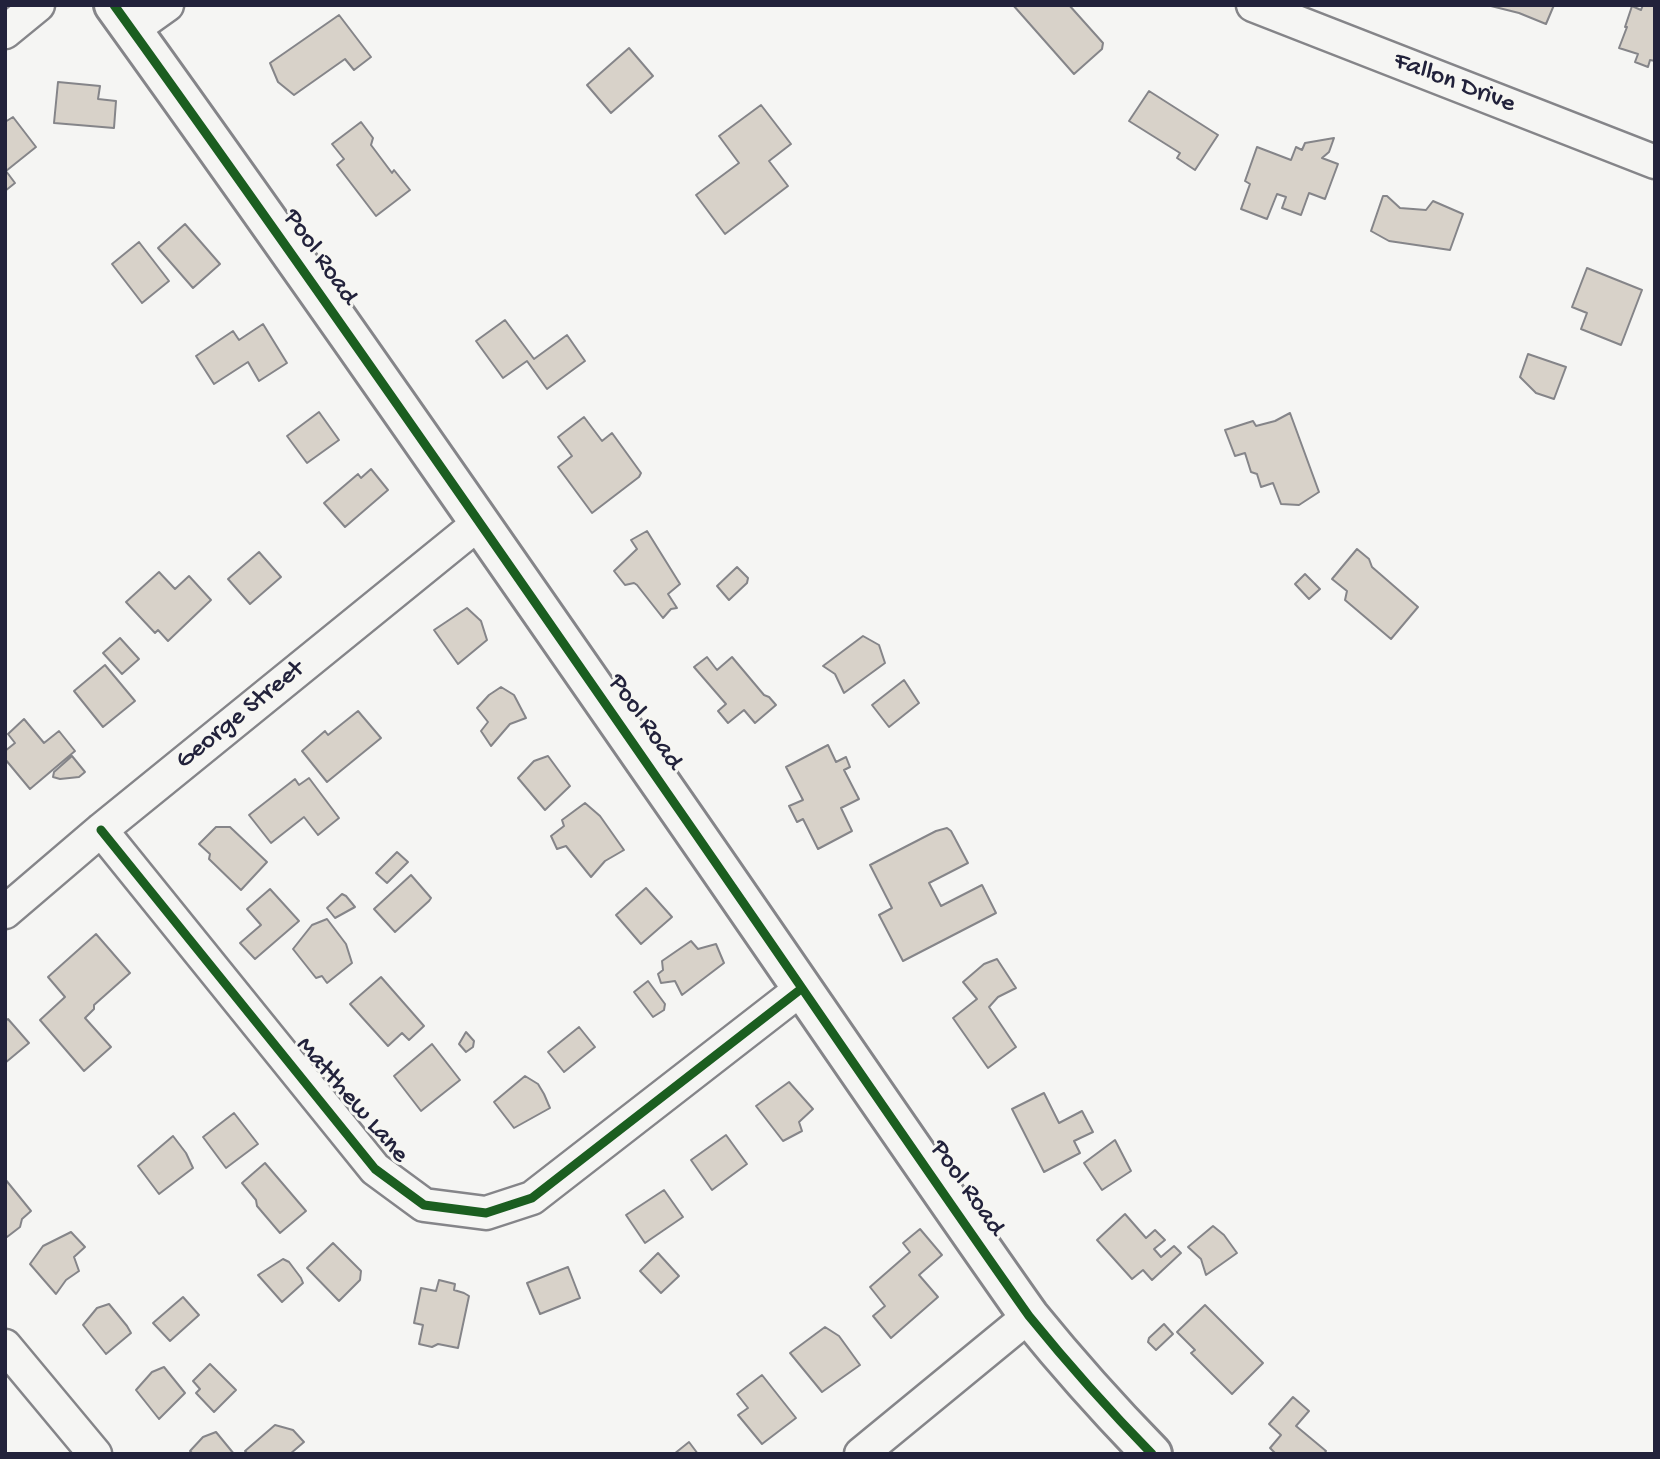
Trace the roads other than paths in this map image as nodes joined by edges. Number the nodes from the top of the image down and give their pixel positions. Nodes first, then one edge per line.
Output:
1 (38, 5) edge
2 (167, 5) edge
3 (1253, 5) edge
4 (123, 17) edge
5 (5, 32) edge
6 (1655, 162) edge
7 (479, 523) junction
8 (101, 830) junction
9 (5, 912) edge
10 (801, 989) junction
11 (1029, 1316) junction
12 (5, 1346) edge
13 (95, 1454) edge
14 (861, 1454) edge
15 (1152, 1454) edge

1 - 5 street
2 - 4 street
3 - 6 street, Fallon Drive
4 - 7 street, Pool Road
7 - 8 street, George Street
7 - 10 street, Pool Road
8 - 9 street, George Street
8 - 10 street, Matthew Lane
10 - 11 street, Pool Road
11 - 14 street
11 - 15 street, Pool Road
12 - 13 street

